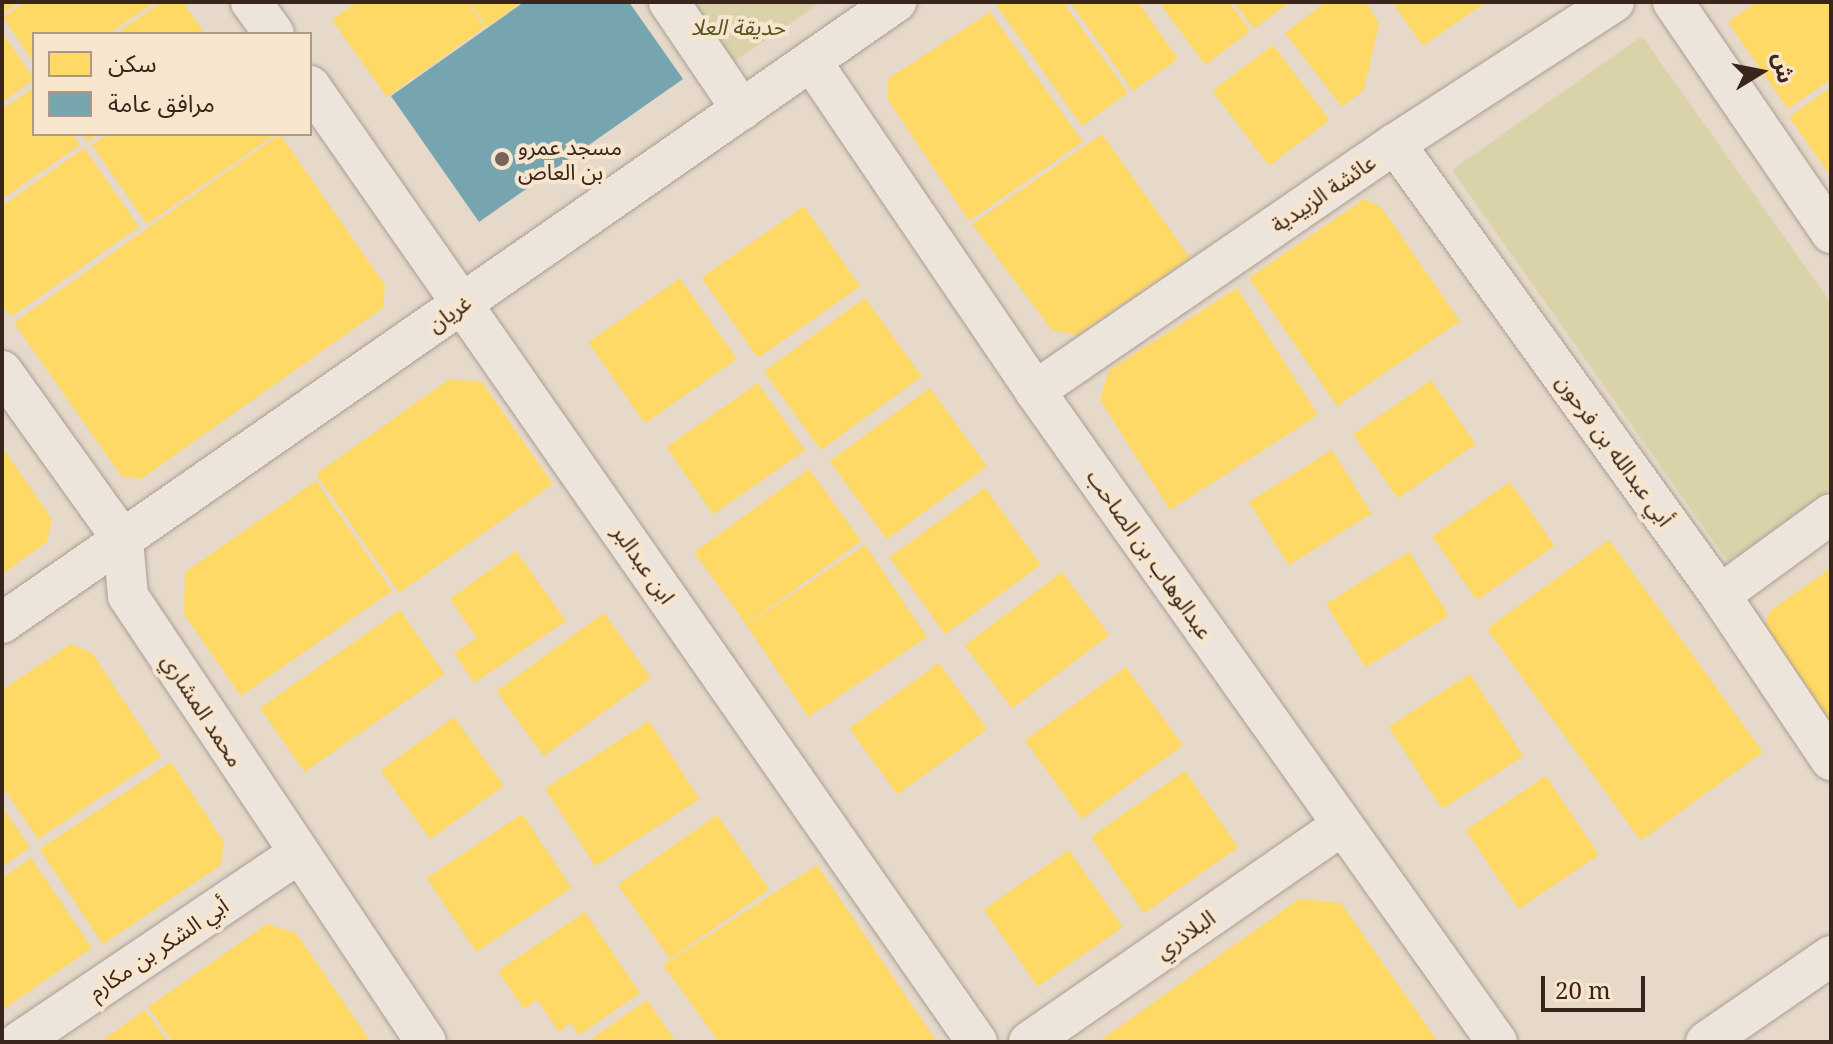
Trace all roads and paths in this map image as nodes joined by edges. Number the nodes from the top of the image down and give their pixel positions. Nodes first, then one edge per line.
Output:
1 (669, 2) edge
2 (896, 2) edge
3 (1614, 2) edge
4 (1673, 2) edge
5 (811, 61) junction
6 (312, 89) edge
7 (742, 110) junction
8 (1395, 144) junction
9 (1831, 233) edge
10 (462, 304) junction
11 (2, 371) edge
12 (1035, 391) junction
13 (1831, 514) edge
14 (123, 540) junction
15 (1720, 595) junction
16 (2, 623) edge
17 (1831, 760) edge
18 (1341, 826) junction
19 (298, 854) junction
20 (1831, 956) edge
21 (19, 1042) edge
22 (426, 1042) edge
23 (977, 1042) edge
24 (1029, 1042) edge
25 (1497, 1042) edge
26 (1706, 1042) edge

1 - 7 street
2 - 5 street, غريان
3 - 8 street, عائشة الزبيدية
4 - 9 street
5 - 7 street, غريان
5 - 12 street, عبدالوهاب بن الصاحب
6 - 10 street, ابن عبدالبر
7 - 10 street, غريان
8 - 12 street, عائشة الزبيدية
8 - 15 street, أبي عبدالله بن فرحون
10 - 14 street, غريان
10 - 23 street, ابن عبدالبر
11 - 14 street
12 - 18 street, عبدالوهاب بن الصاحب
13 - 15 street
14 - 16 street, غريان
14 - 19 street, محمد المشاري
15 - 17 street, أبي عبدالله بن فرحون
18 - 24 street, البلاذري
18 - 25 street, عبدالوهاب بن الصاحب
19 - 21 street, أبي الشكر بن مكارم
19 - 22 street, محمد المشاري
20 - 26 street

